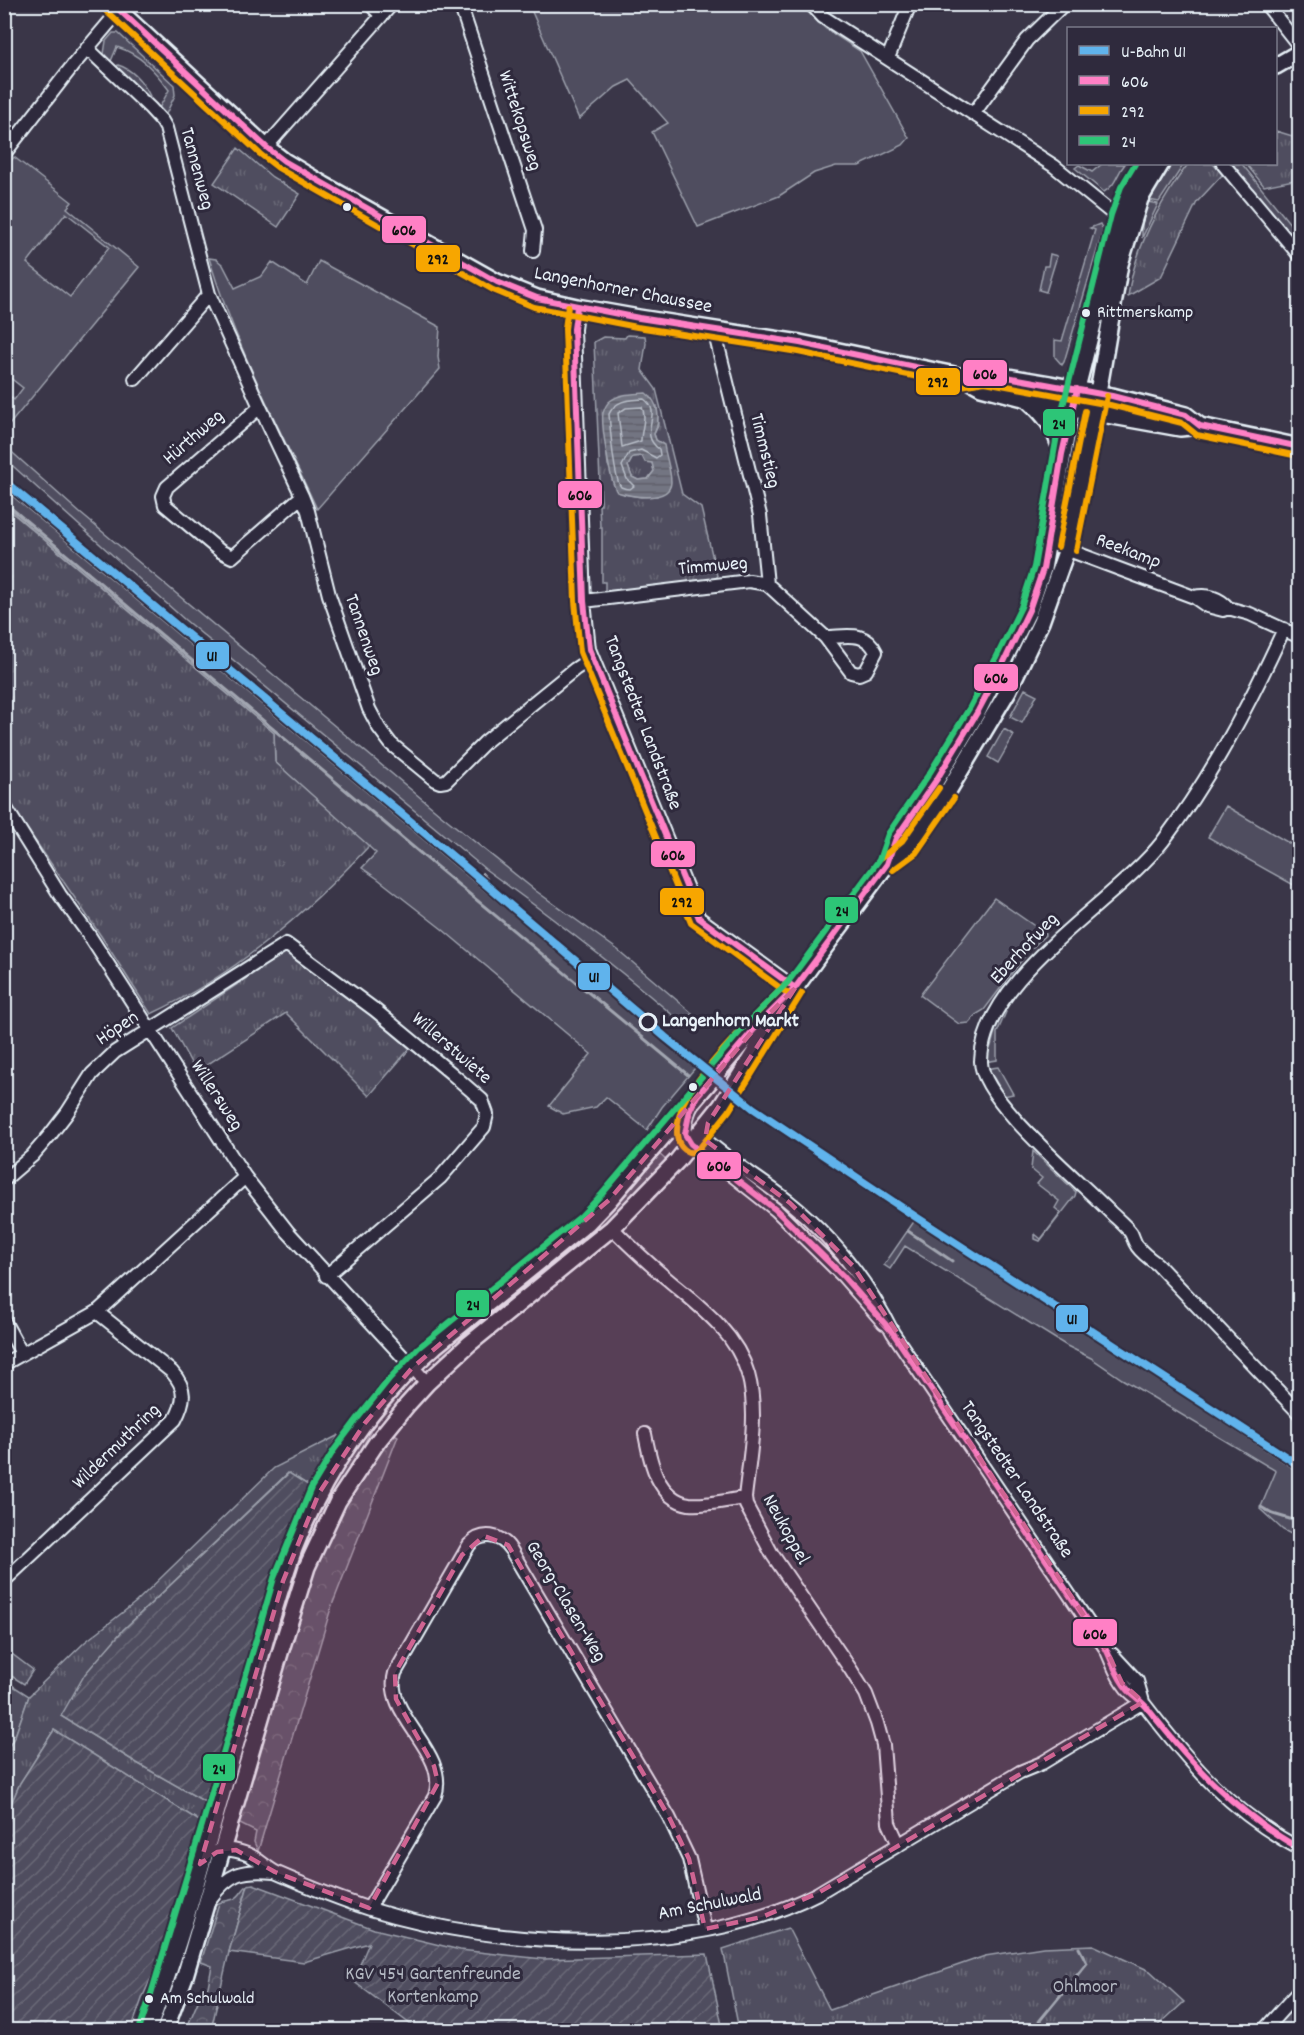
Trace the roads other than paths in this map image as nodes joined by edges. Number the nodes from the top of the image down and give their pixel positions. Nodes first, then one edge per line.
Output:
1 (370, 4) edge
2 (392, 4) edge
3 (460, 4) edge
4 (811, 4) edge
5 (910, 4) edge
6 (1064, 4) edge
7 (1266, 4) edge
8 (116, 8) edge
9 (381, 15) junction
10 (1299, 47) edge
11 (87, 48) junction
12 (1299, 52) edge
13 (888, 58) junction
14 (1277, 65) edge
15 (974, 113) junction
16 (266, 147) junction
17 (4, 154) edge
18 (1144, 165) edge
19 (1160, 165) edge
20 (1224, 165) edge
21 (1126, 220) junction
22 (533, 251) dead end
23 (1299, 256) edge
24 (209, 294) junction
25 (577, 307) junction
26 (714, 330) junction
27 (963, 376) junction
28 (135, 379) dead end
29 (1077, 389) junction
30 (1098, 394) junction
31 (1027, 399) junction
32 (260, 407) junction
33 (1071, 410) junction
34 (1094, 413) junction
35 (1200, 426) junction
36 (1299, 447) edge
37 (1062, 454) junction
38 (302, 495) junction
39 (1047, 542) junction
40 (1067, 549) junction
41 (767, 584) junction
42 (584, 601) junction
43 (1284, 629) junction
44 (825, 637) dead end
45 (1299, 637) edge
46 (592, 658) junction
47 (4, 805) edge
48 (887, 864) junction
49 (286, 944) joint
50 (795, 988) junction
51 (150, 1030) junction
52 (699, 1093) junction
53 (708, 1123) junction
54 (692, 1144) junction
55 (245, 1177) junction
56 (4, 1180) edge
57 (612, 1228) junction
58 (326, 1276) junction
59 (97, 1312) junction
60 (4, 1321) edge
61 (893, 1333) junction
62 (22, 1354) junction
63 (4, 1364) edge
64 (412, 1368) junction
65 (426, 1383) junction
66 (1299, 1414) edge
67 (645, 1434) dead end
68 (745, 1498) junction
69 (4, 1581) edge
70 (1143, 1702) junction
71 (899, 1845) junction
72 (1299, 1849) edge
73 (223, 1850) junction
74 (200, 1863) junction
75 (275, 1872) junction
76 (207, 1902) junction
77 (369, 1908) junction
78 (705, 1929) junction
79 (1299, 1989) edge
80 (148, 2031) edge
81 (165, 2031) edge
82 (1264, 2031) edge

1 - 9 street
2 - 9 street
3 - 22 street, Wittekopsweg
4 - 13 street
5 - 13 street
6 - 15 street
7 - 10 street
8 - 11 street
8 - 16 main road, Langenhorner Chaussee
9 - 16 street
11 - 17 street
11 - 24 street, Tannenweg
12 - 14 main road
13 - 15 street
15 - 21 street
16 - 25 main road, Langenhorner Chaussee
18 - 21 main road
19 - 21 main road
20 - 23 street
21 - 29 main road
21 - 30 main road
24 - 28 street
24 - 32 street, Tannenweg
25 - 26 main road, Langenhorner Chaussee
25 - 42 street, Tangstedter Landstraße
26 - 27 main road, Langenhorner Chaussee
26 - 41 street, Timmstieg
27 - 29 main road, Langenhorner Chaussee
27 - 31 main road, Langenhorner Chaussee
29 - 30 main road, Langenhorner Chaussee
29 - 33 main road
30 - 34 main road
30 - 35 main road, Langenhorner Chaussee
31 - 33 main road, Langenhorner Chaussee
31 - 37 main road
32 - 38 street, Tannenweg
32 - 38 street, Hürthweg
33 - 34 main road, Langenhorner Chaussee
33 - 37 main road
34 - 35 main road, Langenhorner Chaussee
34 - 40 main road
35 - 36 main road, Langenhorner Chaussee
37 - 39 main road
38 - 46 street, Tannenweg
39 - 40 street, Reekamp
39 - 48 main road
40 - 43 street, Reekamp
40 - 48 main road
41 - 42 street, Timmweg
41 - 44 street, Timmweg
42 - 46 street, Tangstedter Landstraße
43 - 45 street, Reekamp
43 - 66 street, Eberhofweg
46 - 50 street, Tangstedter Landstraße
47 - 51 street, Willersweg
48 - 50 main road
49 - 51 street, Höpen
49 - 58 street, Willerstwiete
50 - 52 main road
50 - 53 main road
51 - 55 street, Willersweg
51 - 56 street, Höpen
52 - 54 street
52 - 64 main road
53 - 54 main road
53 - 61 street, Tangstedter Landstraße
54 - 57 main road
54 - 61 street, Tangstedter Landstraße
55 - 58 street, Willersweg
55 - 59 street
57 - 65 main road
57 - 68 street, Neukoppel
58 - 64 street, Willersweg
59 - 62 street
59 - 69 street, Wildermuthring
60 - 62 street
61 - 70 street, Tangstedter Landstraße
62 - 63 street
64 - 65 street, Willersweg
64 - 74 main road
65 - 73 main road
67 - 68 street
68 - 71 street, Neukoppel
70 - 71 street, Am Schulwald
70 - 72 street, Tangstedter Landstraße
71 - 78 street, Am Schulwald
73 - 74 street
73 - 75 street, Am Schulwald
73 - 76 main road
74 - 80 main road
75 - 76 street, Am Schulwald
75 - 77 street, Am Schulwald
76 - 81 main road
77 - 78 street, Am Schulwald
77 - 78 street, Georg-Clasen-Weg
79 - 82 street

